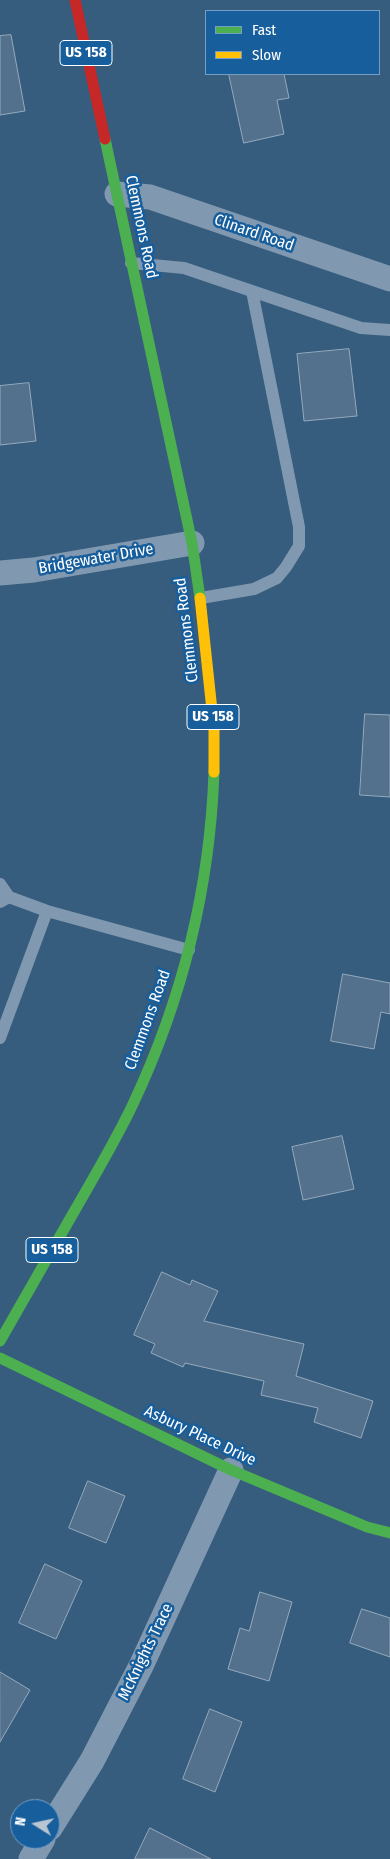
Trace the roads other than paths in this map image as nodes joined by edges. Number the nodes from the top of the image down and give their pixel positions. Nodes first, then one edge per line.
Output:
1 (75, 0) edge
2 (117, 194) junction
3 (131, 263) junction
4 (390, 279) edge
5 (252, 291) junction
6 (390, 330) edge
7 (192, 543) junction
8 (0, 574) edge
9 (201, 598) junction
10 (0, 884) edge
11 (4, 900) edge
12 (47, 911) junction
13 (189, 950) junction
14 (0, 1038) edge
15 (0, 1342) edge
16 (0, 1358) edge
17 (231, 1470) junction
18 (390, 1533) edge
19 (60, 1812) edge

1 - 2 main road, Clemmons Road / US 158
2 - 3 main road, Clemmons Road / US 158
2 - 4 street, Clinard Road
3 - 5 lane
3 - 7 main road, Clemmons Road / US 158
5 - 6 lane
5 - 9 lane
7 - 8 street, Bridgewater Drive
7 - 9 main road, Clemmons Road / US 158
9 - 13 main road, Clemmons Road / US 158
10 - 11 lane
11 - 12 lane
12 - 13 lane
12 - 14 lane
13 - 15 main road, Clemmons Road / US 158
16 - 17 main road, Asbury Place Drive
17 - 18 main road, Asbury Place Drive
17 - 19 street, McKnights Trace

